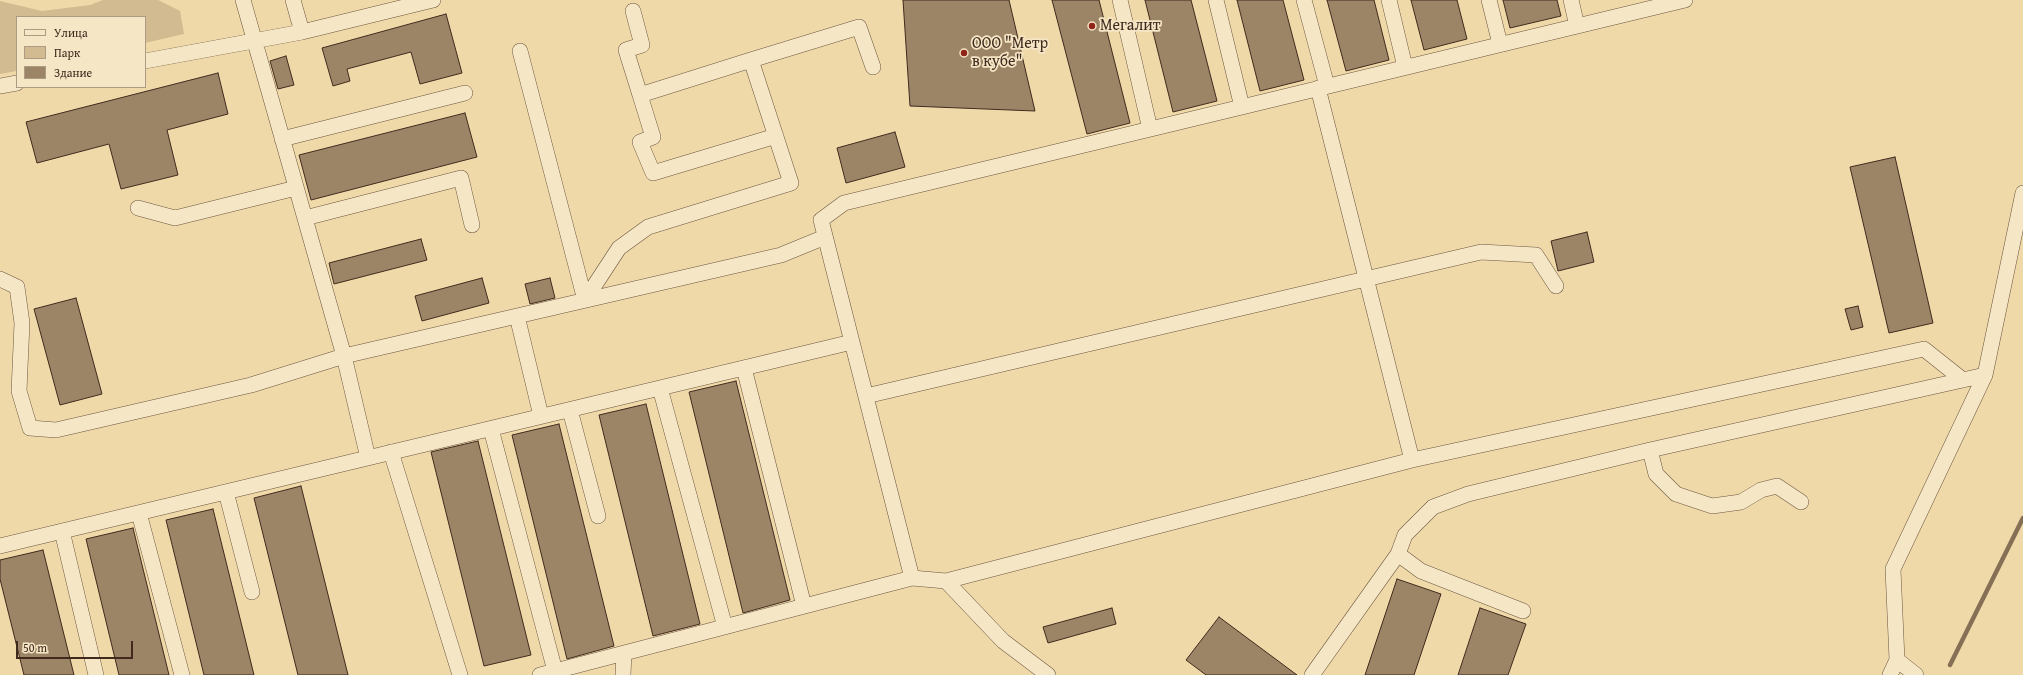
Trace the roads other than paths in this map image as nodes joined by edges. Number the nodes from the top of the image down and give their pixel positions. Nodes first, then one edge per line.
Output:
1 (243, 0) edge
2 (293, 0) edge
3 (433, 0) edge
4 (1120, 0) edge
5 (1216, 0) edge
6 (1304, 0) edge
7 (1389, 0) edge
8 (1488, 0) edge
9 (1571, 0) edge
10 (1676, 1) edge
11 (633, 11) dead end
12 (1577, 26) junction
13 (302, 32) junction
14 (254, 42) junction
15 (1500, 44) junction
16 (520, 52) dead end
17 (751, 60) junction
18 (146, 61) edge
19 (873, 67) dead end
20 (1406, 67) junction
21 (16, 83) edge
22 (0, 86) edge
23 (1323, 87) junction
24 (465, 93) dead end
25 (640, 95) junction
26 (1242, 107) junction
27 (1150, 129) junction
28 (776, 136) junction
29 (282, 139) junction
30 (296, 188) junction
31 (2023, 193) edge
32 (138, 208) dead end
33 (305, 218) junction
34 (472, 225) dead end
35 (825, 237) junction
36 (0, 279) edge
37 (1366, 279) junction
38 (1556, 286) dead end
39 (585, 300) junction
40 (517, 316) junction
41 (852, 342) junction
42 (344, 356) junction
43 (744, 368) junction
44 (1985, 375) junction
45 (1963, 380) junction
46 (660, 388) junction
47 (866, 396) junction
48 (570, 410) junction
49 (541, 416) junction
50 (491, 429) junction
51 (1650, 450) junction
52 (391, 452) junction
53 (368, 458) junction
54 (1412, 460) junction
55 (226, 492) junction
56 (1801, 502) dead end
57 (139, 512) junction
58 (598, 516) dead end
59 (62, 531) junction
60 (0, 546) edge
61 (1398, 554) junction
62 (912, 578) junction
63 (946, 581) junction
64 (252, 592) dead end
65 (804, 606) junction
66 (1523, 611) dead end
67 (725, 627) junction
68 (624, 653) junction
69 (1897, 660) junction
70 (547, 673) edge
71 (96, 675) edge
72 (182, 675) edge
73 (460, 675) edge
74 (623, 675) edge
75 (1048, 675) edge
76 (1312, 675) edge
77 (1890, 675) edge
78 (1916, 675) edge

1 - 14 street
2 - 13 street
3 - 13 street
4 - 27 street
5 - 26 street
6 - 23 street
7 - 20 street
8 - 15 street
9 - 12 street
10 - 12 street
11 - 25 street
12 - 15 street
13 - 14 street
14 - 18 street
14 - 29 street
15 - 20 street
16 - 39 street
17 - 19 street
17 - 25 street
17 - 28 street
20 - 23 street
21 - 22 street
23 - 26 street
23 - 37 street
24 - 29 street
25 - 28 street
26 - 27 street
27 - 35 street
28 - 39 street
29 - 30 street
30 - 32 street
30 - 33 street
31 - 44 street
33 - 34 street
33 - 42 street
35 - 39 street
35 - 41 street
36 - 42 street
37 - 38 street
37 - 47 street
37 - 54 street
39 - 40 street
40 - 42 street
40 - 49 street
41 - 43 street
41 - 47 street
42 - 53 street
43 - 46 street
43 - 65 street
44 - 45 street
44 - 69 street
45 - 51 street
45 - 54 street
46 - 48 street
46 - 67 street
47 - 62 street
48 - 49 street
48 - 58 street
49 - 50 street
50 - 52 street
50 - 70 street
51 - 56 street
51 - 61 street
52 - 53 street
52 - 73 street
53 - 55 street
54 - 63 street
55 - 57 street
55 - 64 street
57 - 59 street
57 - 72 street
59 - 60 street
59 - 71 street
61 - 66 street
61 - 76 street
62 - 63 street
62 - 65 street
63 - 75 street
65 - 67 street
67 - 68 street
68 - 70 street
68 - 74 street
69 - 77 street
69 - 78 street

